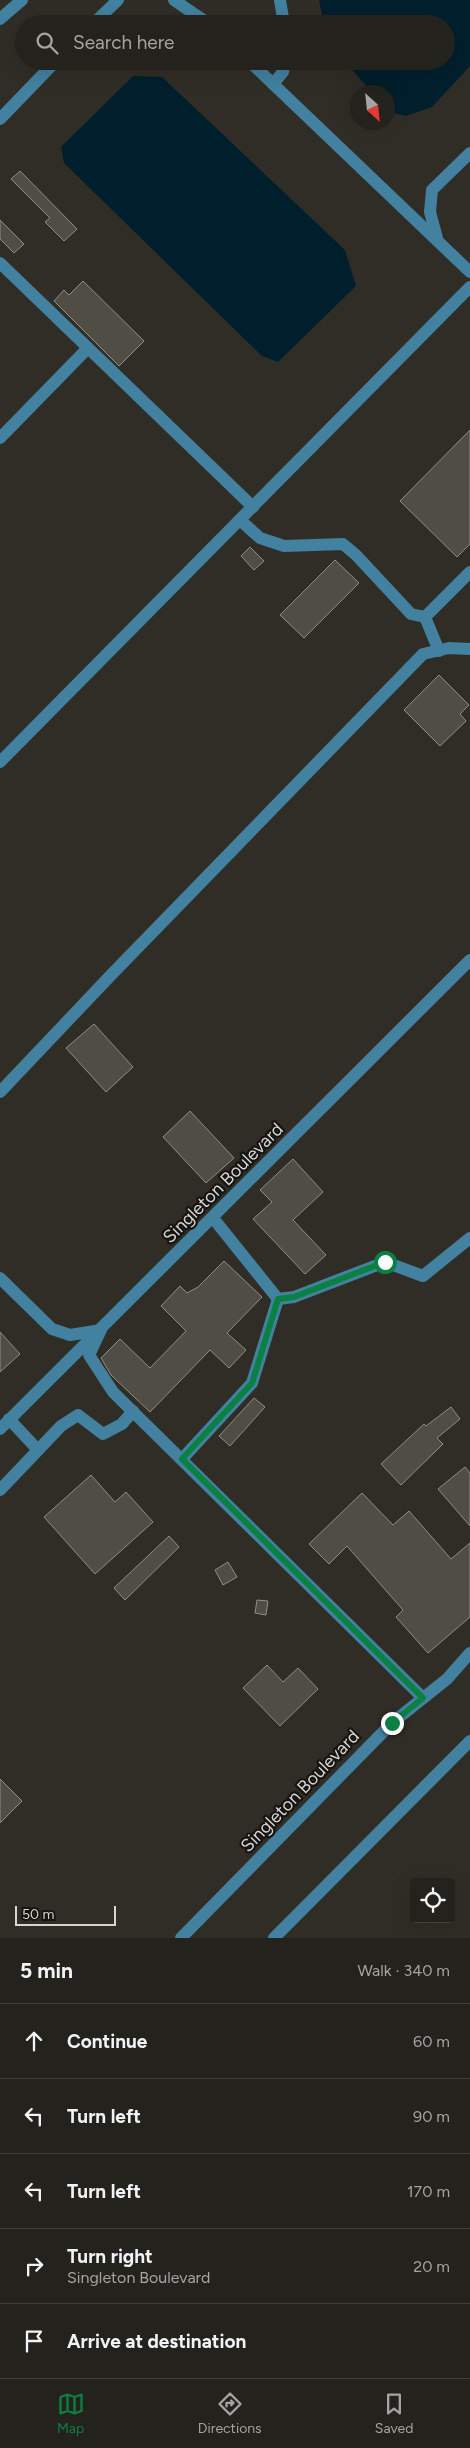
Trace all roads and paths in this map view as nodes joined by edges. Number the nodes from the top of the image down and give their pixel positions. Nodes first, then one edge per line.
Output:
1 (22, 0) edge
2 (118, 0) edge
3 (174, 0) edge
4 (280, 0) edge
5 (102, 15) edge
6 (196, 15) edge
7 (282, 15) edge
8 (0, 19) edge
9 (47, 70) edge
10 (258, 70) edge
11 (283, 70) edge
12 (273, 84) junction
13 (0, 119) edge
14 (470, 153) edge
15 (438, 242) junction
16 (0, 263) edge
17 (470, 272) edge
18 (470, 287) edge
19 (88, 348) junction
20 (0, 438) edge
21 (253, 507) junction
22 (240, 520) junction
23 (470, 572) edge
24 (425, 617) junction
25 (470, 649) edge
26 (439, 651) junction
27 (0, 762) edge
28 (470, 960) edge
29 (0, 1092) edge
30 (213, 1218) junction
31 (470, 1238) edge
32 (0, 1278) edge
33 (278, 1299) junction
34 (101, 1330) junction
35 (133, 1411) junction
36 (5, 1424) edge
37 (38, 1450) junction
38 (182, 1459) junction
39 (0, 1490) edge
40 (470, 1653) edge
41 (423, 1698) junction
42 (470, 1741) edge
43 (181, 1938) edge
44 (274, 1938) edge

1 - 8 lane
2 - 5 lane
3 - 6 lane
4 - 7 lane
9 - 13 lane
10 - 12 lane
11 - 12 lane
12 - 15 lane
14 - 15 lane
15 - 17 lane
16 - 19 lane
18 - 21 lane
19 - 20 lane
19 - 21 lane
21 - 22 lane
22 - 24 lane
22 - 27 lane
23 - 24 lane
24 - 26 lane
25 - 26 lane
26 - 29 lane
28 - 30 lane, Singleton Boulevard
30 - 33 lane
30 - 34 lane, Singleton Boulevard
31 - 33 lane
32 - 34 lane
33 - 38 lane
34 - 35 lane
34 - 36 lane, Singleton Boulevard
35 - 37 lane
35 - 38 lane
36 - 37 lane
37 - 39 lane
38 - 41 lane
40 - 41 lane, Singleton Boulevard
41 - 43 lane, Singleton Boulevard
42 - 44 lane

